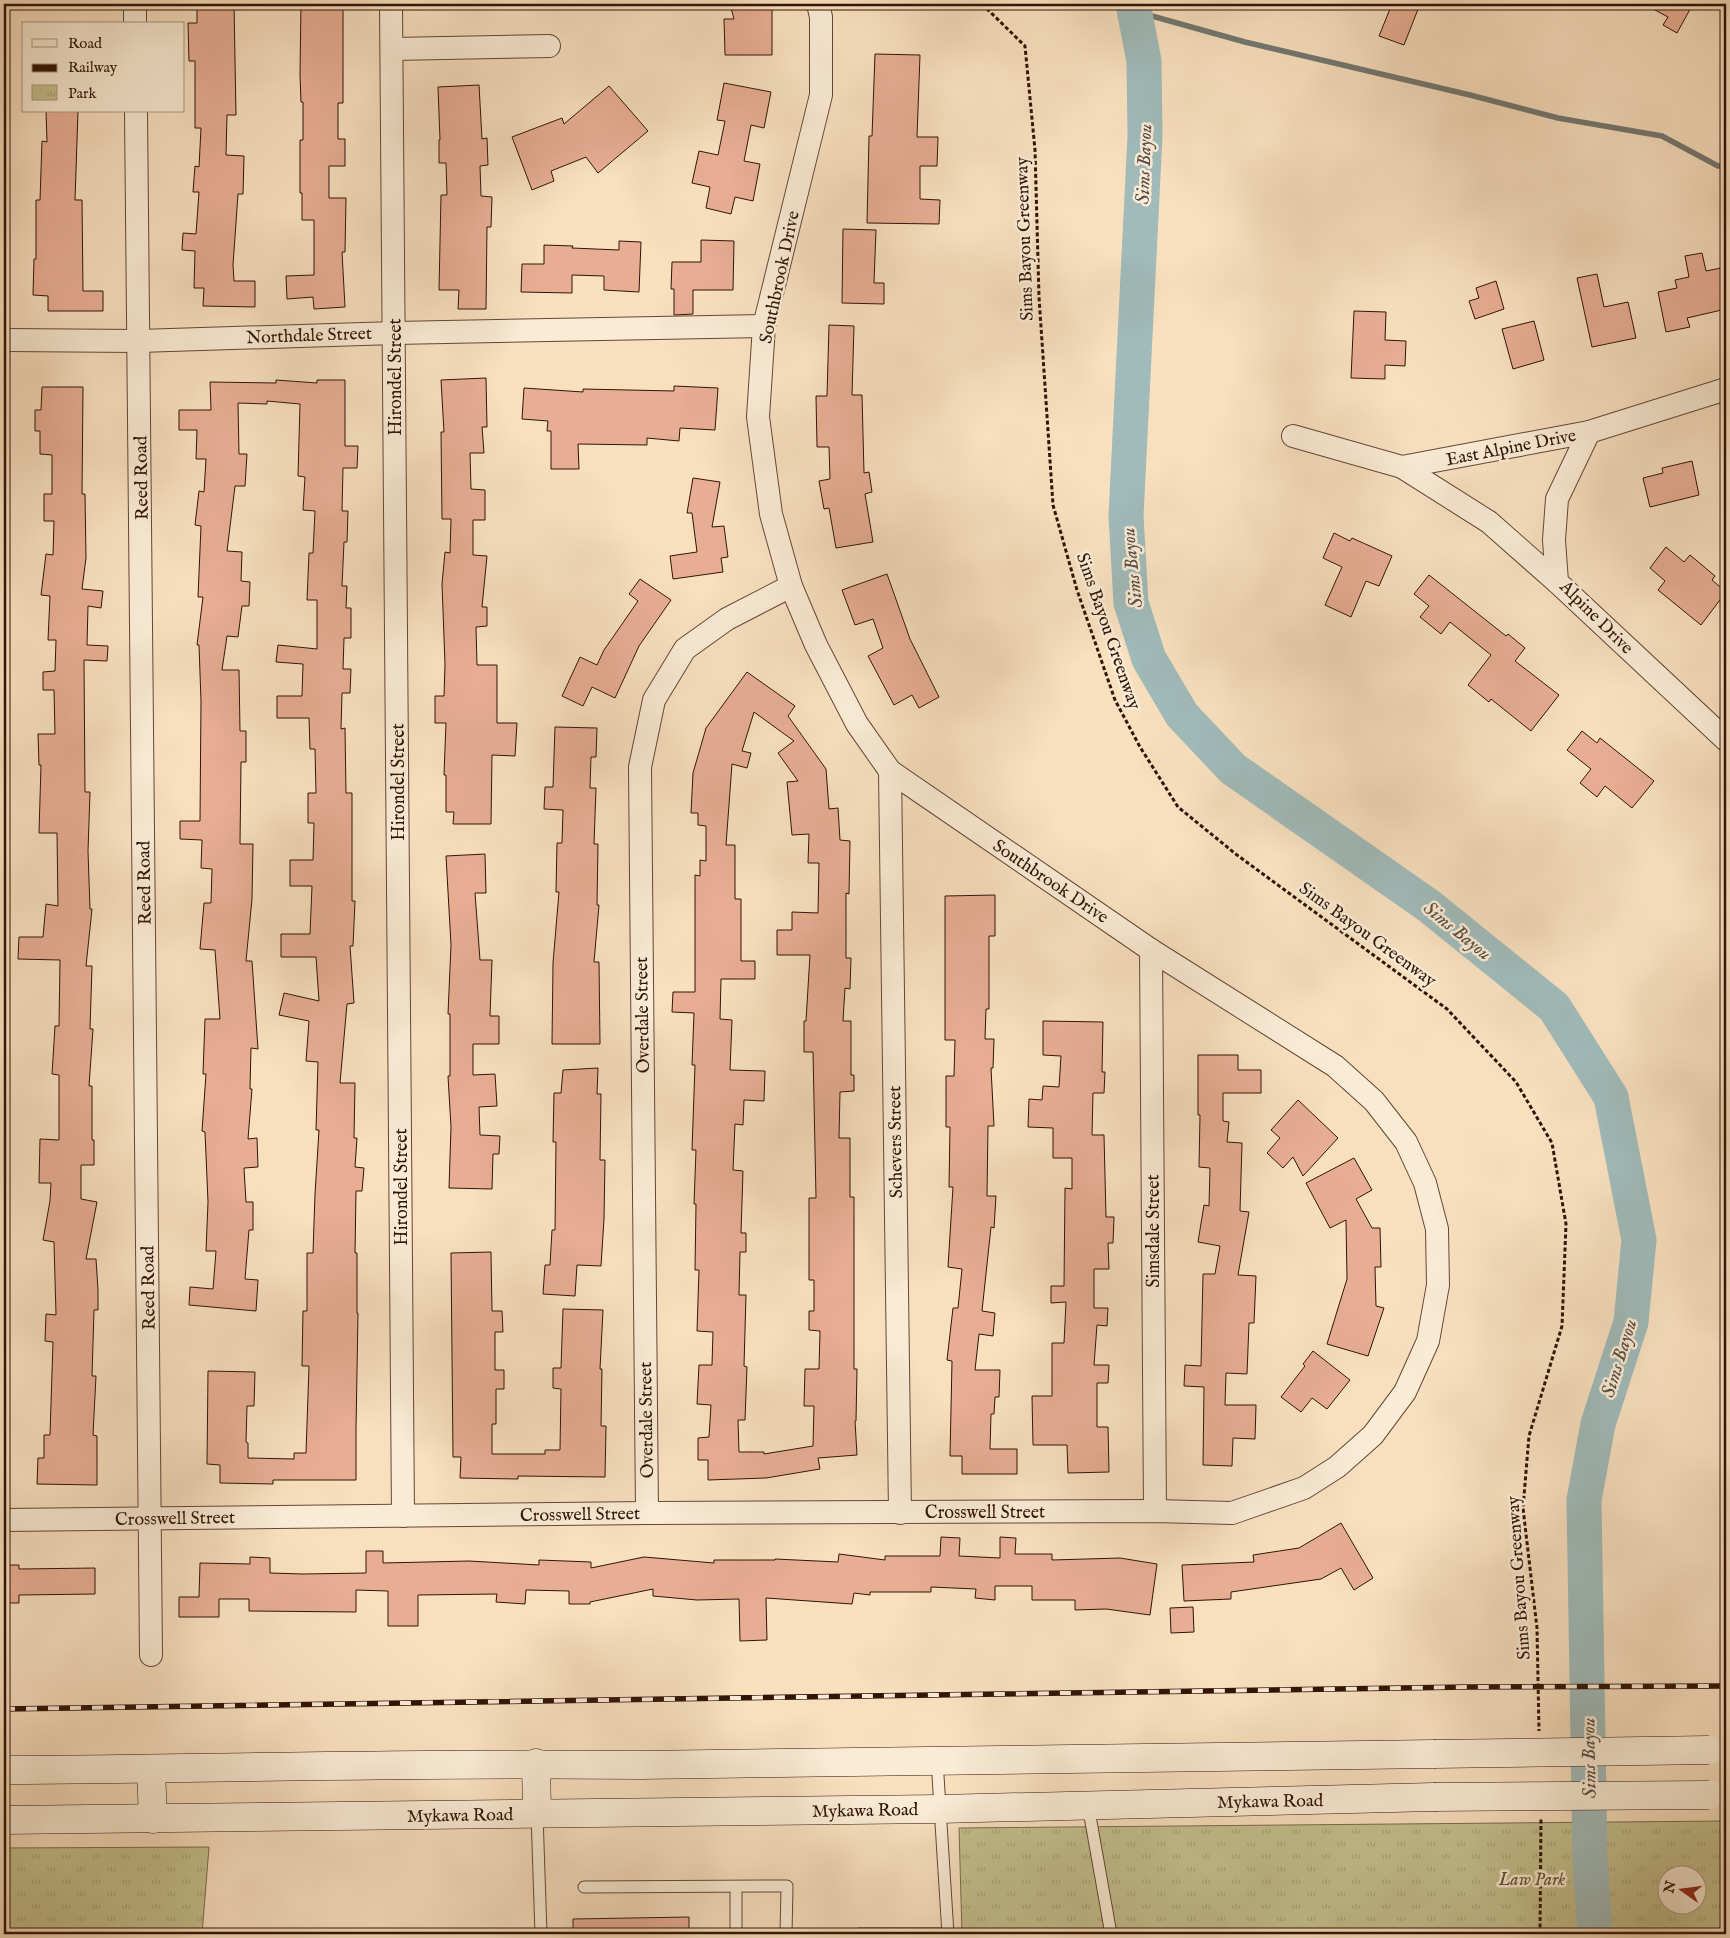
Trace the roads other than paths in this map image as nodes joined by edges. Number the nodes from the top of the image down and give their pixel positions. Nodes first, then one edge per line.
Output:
1 (135, 4) edge
2 (391, 4) edge
3 (818, 4) edge
4 (135, 22) edge
5 (549, 46) dead end
6 (392, 49) junction
7 (136, 112) edge
8 (764, 326) junction
9 (394, 333) junction
10 (4, 340) edge
11 (139, 341) junction
12 (1726, 388) edge
13 (1589, 432) junction
14 (1293, 436) dead end
15 (1402, 467) junction
16 (1557, 582) junction
17 (791, 586) junction
18 (1726, 740) edge
19 (890, 771) junction
20 (1151, 950) junction
21 (1156, 1511) junction
22 (647, 1513) junction
23 (900, 1513) junction
24 (403, 1516) junction
25 (150, 1518) junction
26 (4, 1520) edge
27 (151, 1655) dead end
28 (1717, 1750) edge
29 (937, 1760) junction
30 (536, 1763) junction
31 (151, 1769) junction
32 (4, 1770) edge
33 (1718, 1795) edge
34 (1088, 1805) junction
35 (940, 1809) junction
36 (537, 1814) junction
37 (153, 1819) junction
38 (4, 1820) edge
39 (584, 1887) dead end
40 (736, 1887) junction
41 (541, 1934) edge
42 (736, 1934) edge
43 (786, 1934) edge
44 (859, 1934) edge
45 (948, 1934) edge
46 (1111, 1934) edge

1 - 4 street
2 - 6 street, Hirondel Street
3 - 8 street, Southbrook Drive
5 - 6 street
6 - 9 street, Hirondel Street
7 - 11 street, Reed Road
8 - 9 street, Northdale Street
8 - 17 street, Southbrook Drive
9 - 11 street, Northdale Street
9 - 24 street, Hirondel Street
10 - 11 street, Northdale Street
11 - 25 street, Reed Road
12 - 13 street, East Alpine Drive
13 - 15 street, East Alpine Drive
13 - 16 street, Alpine Drive
14 - 15 street, East Alpine Drive
15 - 16 street
16 - 18 street, Alpine Drive
17 - 19 street, Southbrook Drive
17 - 22 street, Overdale Street
19 - 20 street, Southbrook Drive
19 - 23 street, Schevers Street
20 - 21 street, Simsdale Street
20 - 21 street, Southbrook Drive
21 - 23 street, Crosswell Street
22 - 23 street, Crosswell Street
22 - 24 street, Crosswell Street
24 - 25 street, Crosswell Street
25 - 26 street, Crosswell Street
25 - 27 street, Reed Road
28 - 29 main road, bridge
29 - 30 main road
29 - 35 lane
30 - 31 main road
30 - 36 main road
31 - 32 main road
31 - 37 main road
33 - 34 main road, Mykawa Road, bridge
34 - 35 main road, Mykawa Road
34 - 46 lane
35 - 36 main road, Mykawa Road
35 - 45 lane
36 - 37 main road, Mykawa Road
36 - 41 lane
37 - 38 main road, Mykawa Road
39 - 40 lane
40 - 42 lane
40 - 43 lane
44 - 45 lane

